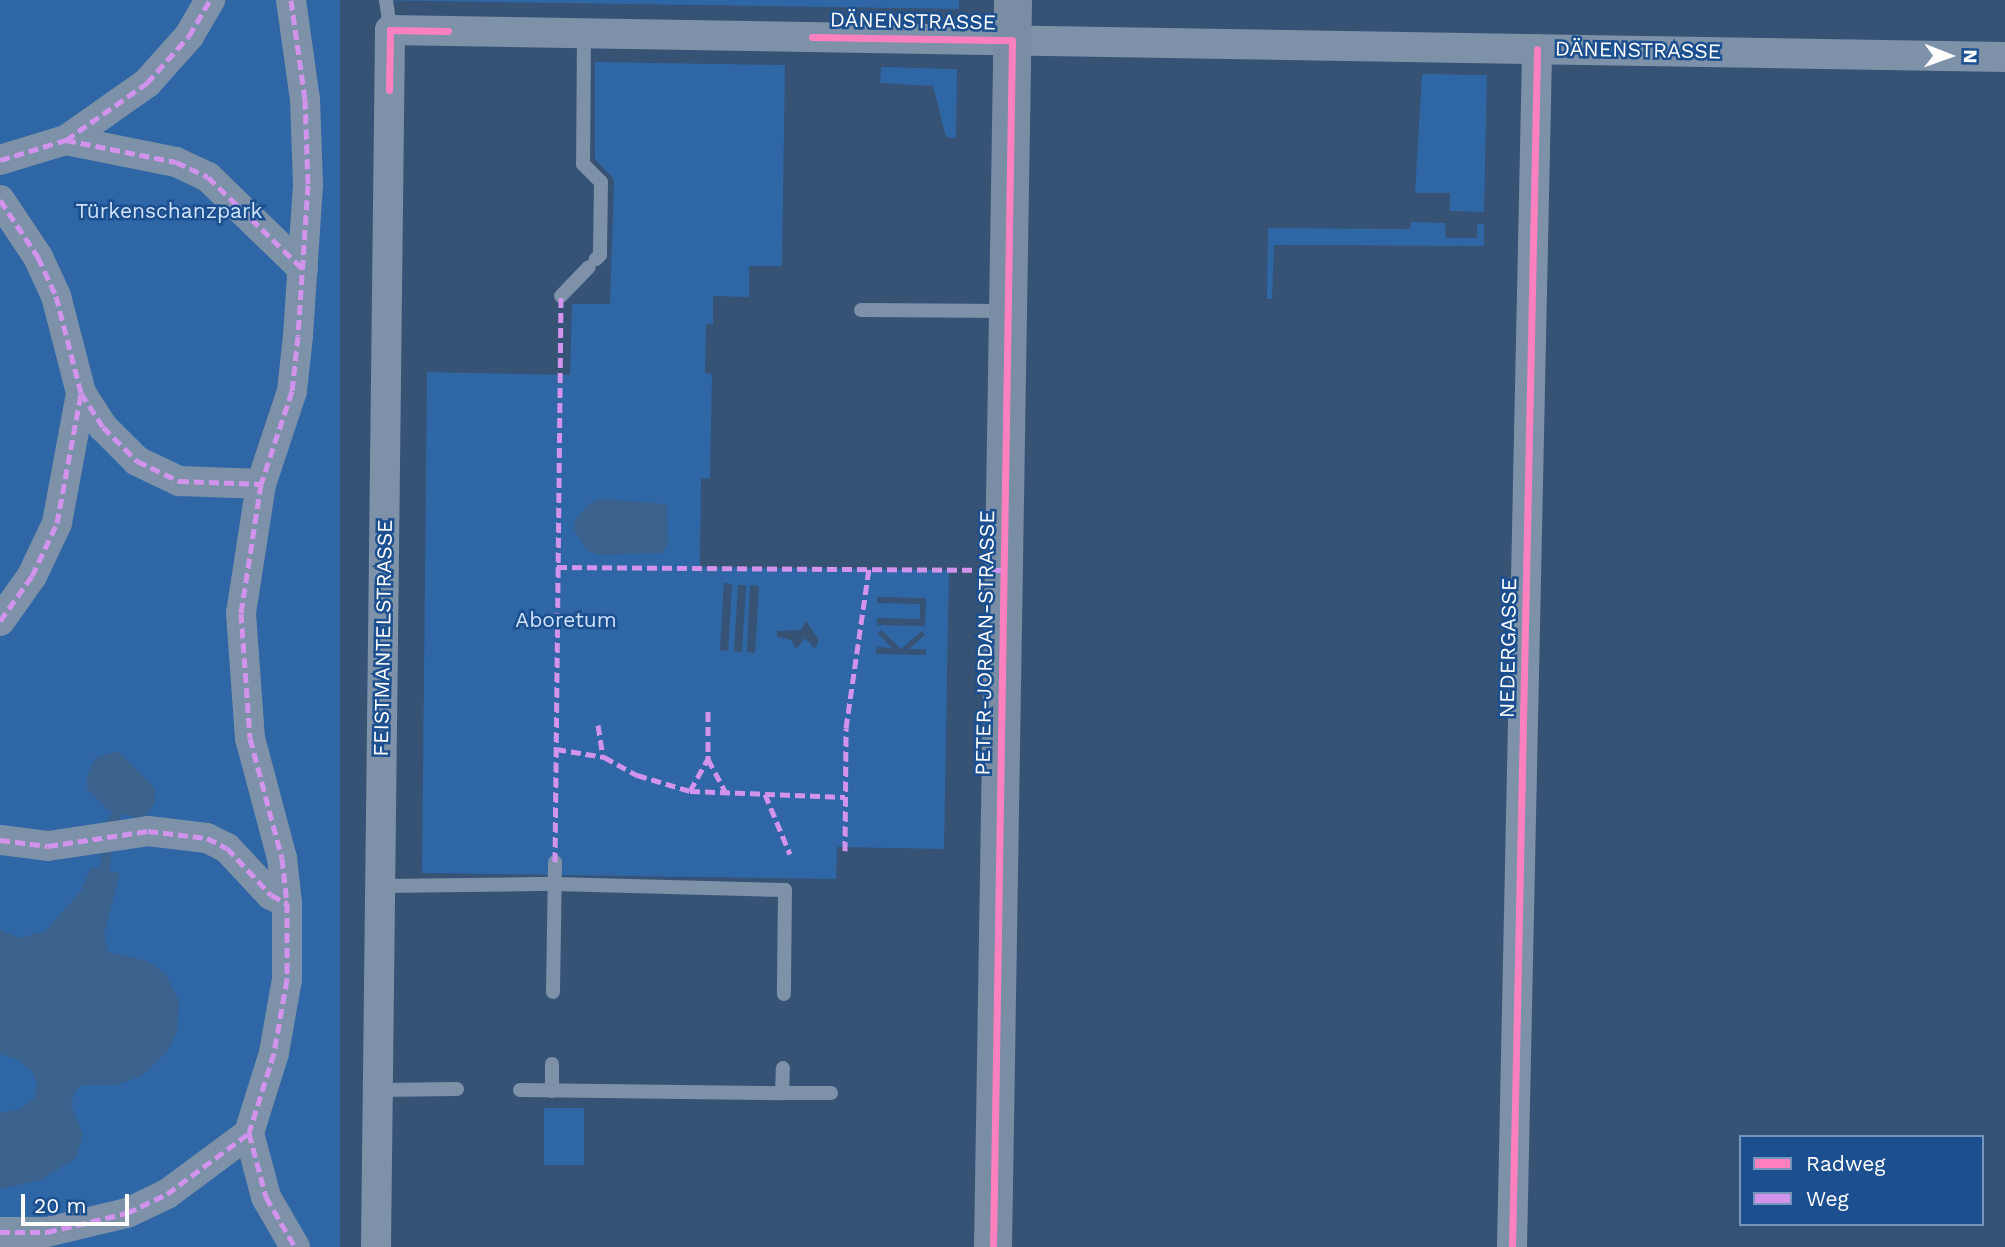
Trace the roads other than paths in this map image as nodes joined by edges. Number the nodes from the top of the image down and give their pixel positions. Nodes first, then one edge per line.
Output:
1 (210, 0) edge
2 (291, 0) edge
3 (386, 0) edge
4 (1013, 0) edge
5 (390, 30) junction
6 (584, 33) junction
7 (1012, 40) junction
8 (1536, 49) junction
9 (2005, 57) edge
10 (66, 140) junction
11 (2, 159) edge
12 (0, 201) edge
13 (303, 269) junction
14 (561, 296) dead end
15 (861, 310) dead end
16 (1007, 311) junction
17 (81, 393) junction
18 (261, 484) junction
19 (0, 621) edge
20 (0, 840) edge
21 (555, 862) dead end
22 (554, 884) junction
23 (380, 886) junction
24 (287, 903) junction
25 (553, 992) dead end
26 (783, 994) dead end
27 (552, 1063) dead end
28 (783, 1068) dead end
29 (457, 1089) dead end
30 (378, 1090) junction
31 (520, 1090) dead end
32 (552, 1091) junction
33 (782, 1093) junction
34 (831, 1093) dead end
35 (249, 1133) junction
36 (0, 1233) edge
37 (295, 1247) edge
38 (376, 1247) edge
39 (993, 1247) edge
40 (1512, 1247) edge

1 - 10 street
2 - 13 street
3 - 5 lane
4 - 7 main road, PETER-JORDAN-STRASSE
5 - 6 street, DÄNENSTRASSE
5 - 23 street, FEISTMANTELSTRASSE
6 - 7 street, DÄNENSTRASSE
6 - 14 lane
7 - 8 street, DÄNENSTRASSE
7 - 16 main road, PETER-JORDAN-STRASSE
8 - 9 street, DÄNENSTRASSE
8 - 40 street, NEDERGASSE
10 - 11 street
10 - 13 street
12 - 17 street
13 - 18 street
15 - 16 lane
16 - 39 main road, PETER-JORDAN-STRASSE
17 - 18 street
17 - 19 street
18 - 24 street
20 - 24 street
21 - 22 lane
22 - 23 lane
22 - 25 lane
22 - 26 lane
23 - 30 street, FEISTMANTELSTRASSE
24 - 35 street
27 - 32 lane
28 - 33 lane
29 - 30 lane
30 - 38 street, FEISTMANTELSTRASSE
31 - 32 lane
32 - 33 lane
33 - 34 lane
35 - 36 street
35 - 37 street

